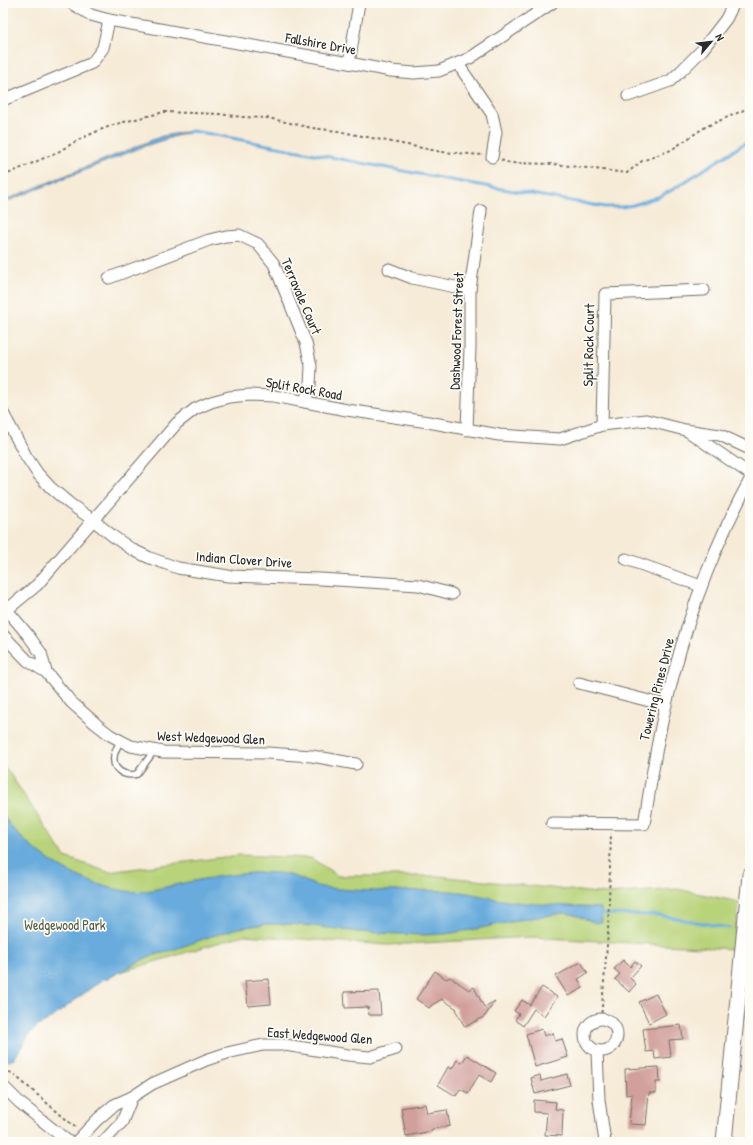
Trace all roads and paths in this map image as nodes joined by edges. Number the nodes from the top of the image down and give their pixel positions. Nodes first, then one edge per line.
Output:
1 (71, 3) edge
2 (359, 3) edge
3 (552, 3) edge
4 (734, 3) edge
5 (108, 20) junction
6 (349, 64) junction
7 (458, 64) junction
8 (628, 96) dead end
9 (3, 100) edge
10 (750, 105) edge
11 (492, 157) junction
12 (3, 176) edge
13 (481, 211) dead end
14 (389, 269) dead end
15 (109, 278) dead end
16 (470, 290) junction
17 (704, 290) dead end
18 (305, 402) junction
19 (3, 413) edge
20 (602, 425) junction
21 (467, 430) junction
22 (685, 430) junction
23 (750, 449) edge
24 (750, 474) edge
25 (750, 480) edge
26 (92, 520) junction
27 (626, 560) dead end
28 (700, 586) junction
29 (452, 594) dead end
30 (5, 611) edge
31 (3, 635) edge
32 (46, 672) junction
33 (579, 683) dead end
34 (665, 705) junction
35 (120, 741) junction
36 (154, 751) junction
37 (356, 764) dead end
38 (552, 823) dead end
39 (612, 824) junction
40 (750, 875) edge
41 (601, 1019) junction
42 (396, 1049) dead end
43 (598, 1051) junction
44 (3, 1070) edge
45 (3, 1086) edge
46 (132, 1097) junction
47 (80, 1138) edge
48 (69, 1142) edge
49 (103, 1142) edge
50 (605, 1142) edge
51 (724, 1142) edge

1 - 5 street, Fallshire Drive
2 - 6 street
3 - 7 street, Fallshire Drive
4 - 8 street
5 - 6 street, Fallshire Drive
5 - 9 street
6 - 7 street, Fallshire Drive
7 - 11 street
10 - 11 path
11 - 12 path
13 - 16 street, Dashwood Forest Street
14 - 16 street
15 - 18 street, Terravale Court
16 - 21 street, Dashwood Forest Street
17 - 20 street, Split Rock Court
18 - 21 street, Split Rock Road
18 - 26 street, Split Rock Road
19 - 26 street, Indian Clover Drive
20 - 21 street, Split Rock Road
20 - 22 street, Split Rock Road
22 - 23 street, Split Rock Road
22 - 24 street, Split Rock Road
25 - 28 street, Towering Pines Drive
26 - 29 street, Indian Clover Drive
26 - 30 street, Split Rock Road
27 - 28 street
28 - 34 street, Towering Pines Drive
30 - 32 street, West Wedgewood Glen
31 - 32 street, West Wedgewood Glen
32 - 35 street, West Wedgewood Glen
33 - 34 street
34 - 39 street, Towering Pines Drive
35 - 36 street, West Wedgewood Glen
35 - 36 lane
36 - 37 street, West Wedgewood Glen
38 - 39 street, Towering Pines Drive
39 - 41 path
40 - 51 main road
41 - 43 street
41 - 43 street
42 - 46 street, East Wedgewood Glen
43 - 50 street
44 - 47 path
45 - 48 street
46 - 47 street, East Wedgewood Glen
46 - 49 street

